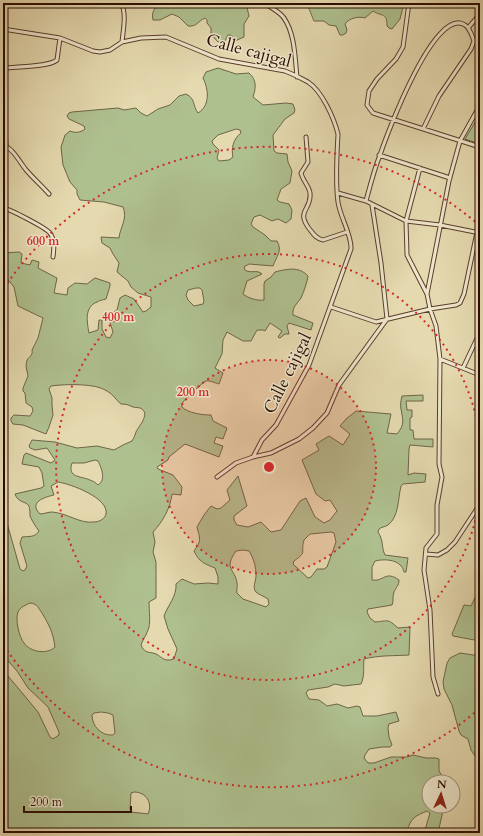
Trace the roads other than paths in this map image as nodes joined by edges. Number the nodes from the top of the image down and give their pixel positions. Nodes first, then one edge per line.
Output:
1 (120, 3) edge
2 (264, 3) edge
3 (409, 3) edge
4 (477, 3) edge
5 (480, 7) edge
6 (480, 14) edge
7 (468, 28) junction
8 (3, 29) edge
9 (60, 38) junction
10 (122, 42) junction
11 (3, 68) edge
12 (297, 77) junction
13 (3, 104) edge
14 (480, 105) edge
15 (394, 119) junction
16 (423, 129) junction
17 (306, 137) dead end
18 (460, 141) junction
19 (4, 146) edge
20 (480, 147) edge
21 (379, 155) junction
22 (420, 168) junction
23 (450, 178) junction
24 (338, 193) junction
25 (49, 194) dead end
26 (366, 202) junction
27 (372, 205) junction
28 (3, 208) edge
29 (480, 218) edge
30 (406, 221) junction
31 (440, 226) junction
32 (347, 232) junction
33 (478, 233) edge
34 (52, 258) dead end
35 (427, 294) junction
36 (331, 307) junction
37 (430, 309) junction
38 (387, 319) junction
39 (480, 332) edge
40 (440, 359) junction
41 (463, 368) junction
42 (480, 375) edge
43 (253, 457) junction
44 (217, 477) dead end
45 (480, 504) edge
46 (426, 554) junction
47 (438, 694) dead end

1 - 10 street
2 - 12 street
3 - 15 street
4 - 5 street
6 - 7 street
7 - 15 street
7 - 16 street
8 - 9 street, Calle cajigal
9 - 10 street, Calle cajigal
9 - 11 street
10 - 12 street, Calle cajigal
12 - 24 street, Calle cajigal
13 - 19 street
14 - 18 street
15 - 16 street
15 - 21 street
16 - 18 street
17 - 32 street
18 - 20 street
18 - 23 street
19 - 25 street
21 - 22 street
21 - 26 street
22 - 23 street
22 - 30 street
23 - 31 street
24 - 26 street
24 - 32 street, Calle cajigal
26 - 27 street
27 - 30 street
27 - 38 street
28 - 34 street
29 - 33 street
30 - 31 street
30 - 35 street
31 - 33 street
31 - 35 street
32 - 36 street, Calle cajigal
33 - 37 street
35 - 37 street
36 - 38 street
36 - 43 street, Calle cajigal
37 - 38 street
37 - 40 street
38 - 43 street
39 - 41 street
40 - 41 street
40 - 46 street
41 - 42 street
43 - 44 street
45 - 46 street
46 - 47 street

